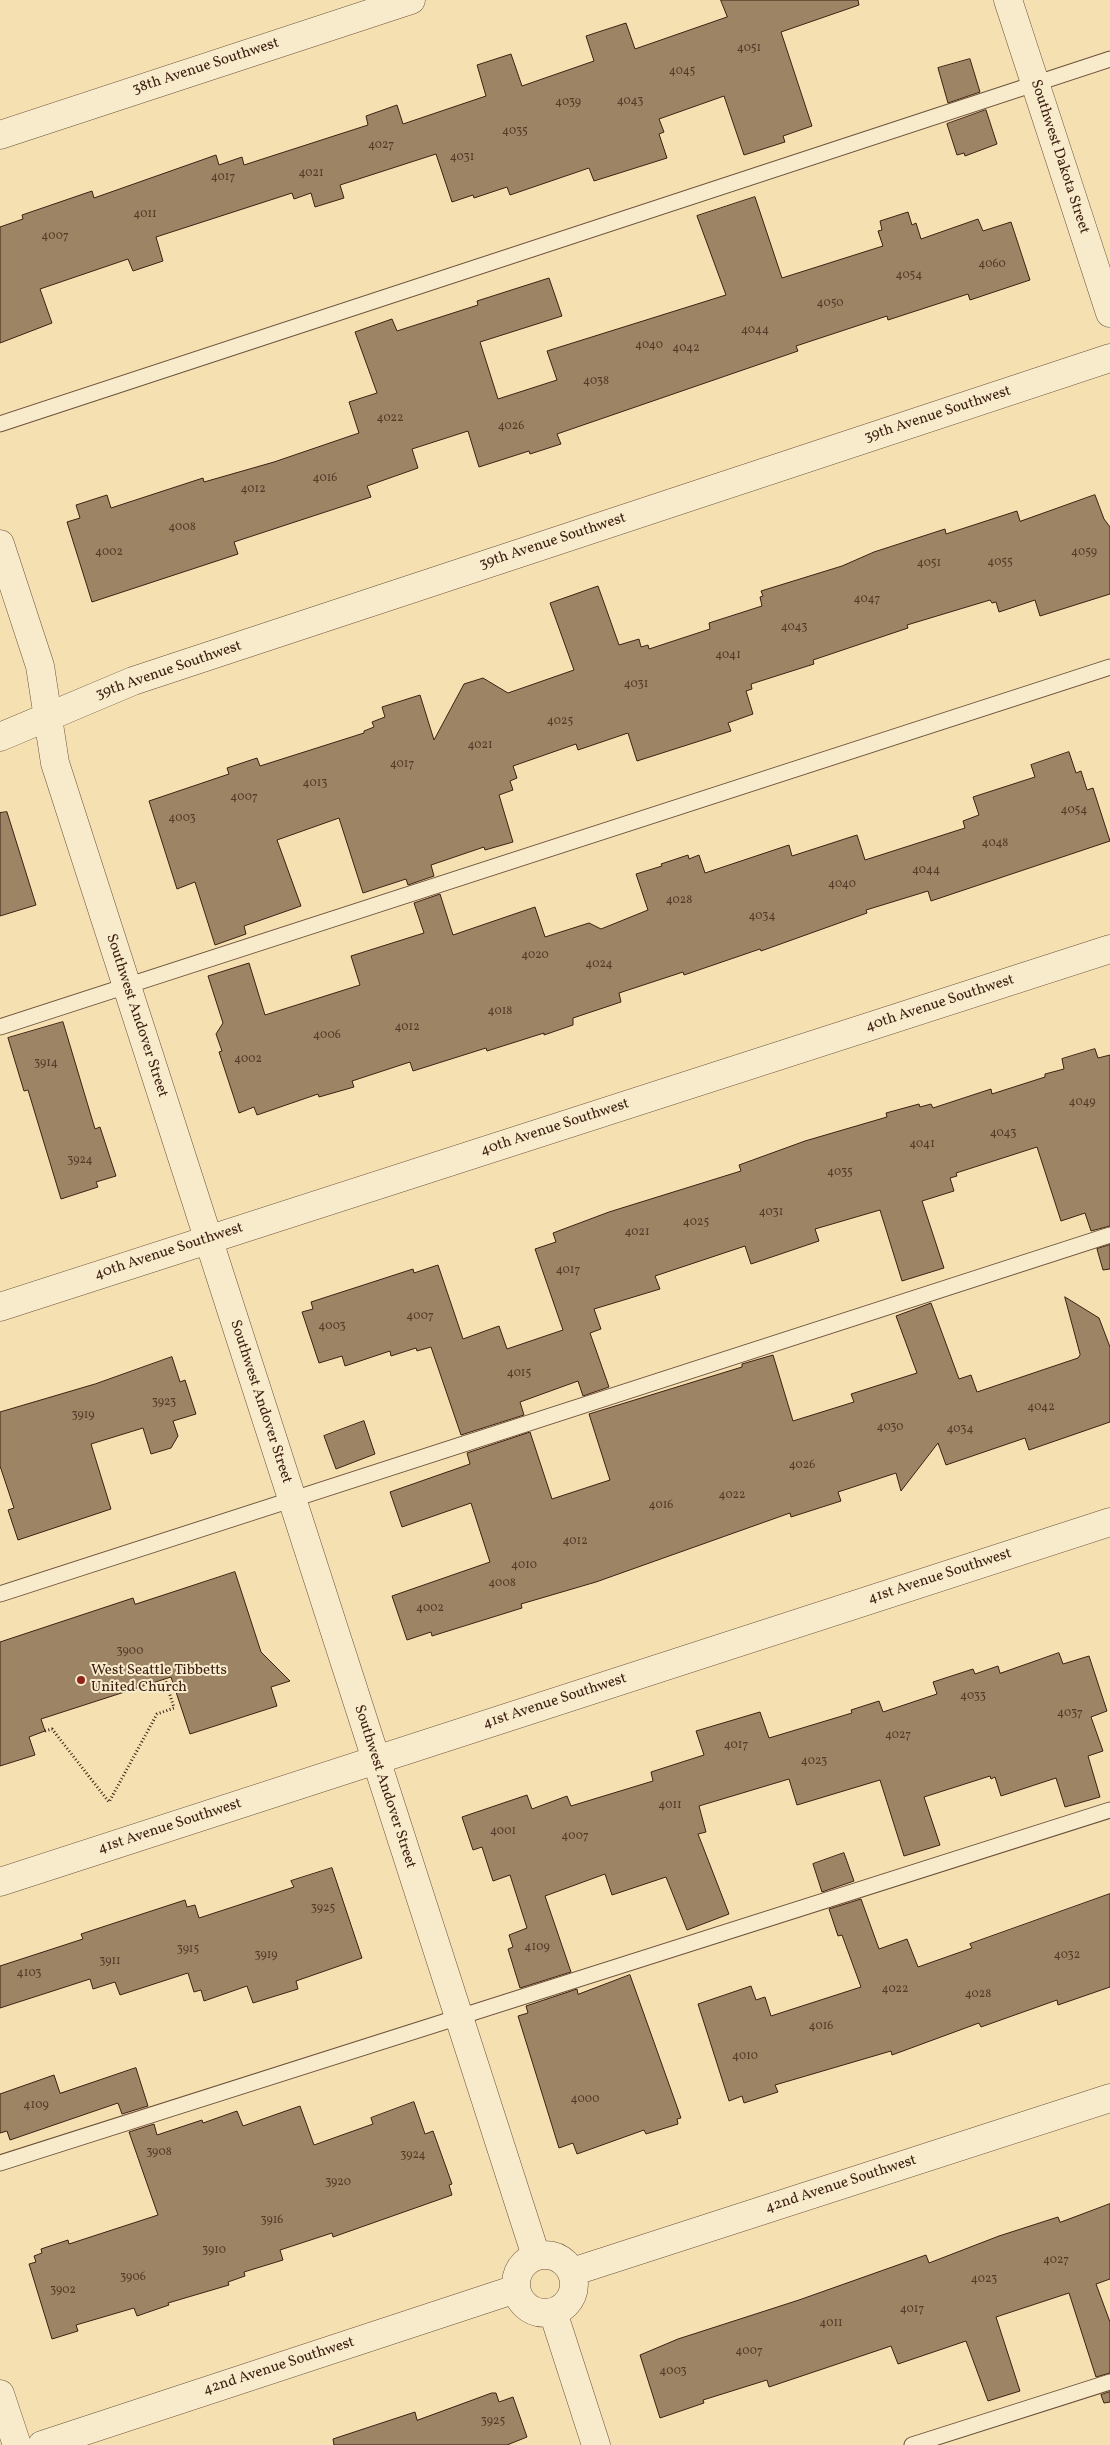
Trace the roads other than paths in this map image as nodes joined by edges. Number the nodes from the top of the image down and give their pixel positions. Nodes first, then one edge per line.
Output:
1 (411, 0) edge
2 (1008, 0) edge
3 (1110, 59) edge
4 (1035, 84) junction
5 (0, 135) edge
6 (1110, 313) edge
7 (1110, 358) edge
8 (0, 424) edge
9 (0, 544) edge
10 (1110, 667) edge
11 (48, 716) junction
12 (0, 737) edge
13 (1110, 949) edge
14 (126, 986) junction
15 (0, 1028) edge
16 (1110, 1235) edge
17 (208, 1240) junction
18 (0, 1307) edge
19 (292, 1500) junction
20 (1110, 1522) edge
21 (0, 1594) edge
22 (376, 1760) junction
23 (1110, 1810) edge
24 (0, 1882) edge
25 (459, 2018) junction
26 (1110, 2098) edge
27 (0, 2163) edge
28 (536, 2256) junction
29 (572, 2272) junction
30 (516, 2289) junction
31 (553, 2312) junction
32 (1110, 2382) edge
33 (0, 2394) edge
34 (17, 2445) edge
35 (42, 2445) edge
36 (596, 2445) edge
37 (912, 2445) edge

1 - 5 street, 38th Avenue Southwest
2 - 4 street, Southwest Dakota Street
3 - 4 lane
4 - 6 street, Southwest Dakota Street
4 - 8 lane
7 - 11 street, 39th Avenue Southwest
9 - 11 street, Southwest Andover Street
10 - 14 lane
11 - 12 street, 39th Avenue Southwest
11 - 14 street, Southwest Andover Street
13 - 17 street, 40th Avenue Southwest
14 - 15 lane
14 - 17 street, Southwest Andover Street
16 - 19 lane
17 - 18 street, 40th Avenue Southwest
17 - 19 street, Southwest Andover Street
19 - 21 lane
19 - 22 street, Southwest Andover Street
20 - 22 street, 41st Avenue Southwest
22 - 24 street, 41st Avenue Southwest
22 - 25 street, Southwest Andover Street
23 - 25 lane
25 - 27 lane
25 - 28 street, Southwest Andover Street
26 - 29 street, 42nd Avenue Southwest
28 - 29 street
28 - 30 street
29 - 31 street
30 - 31 street
30 - 35 street, 42nd Avenue Southwest
31 - 36 street
32 - 37 lane
33 - 34 street

